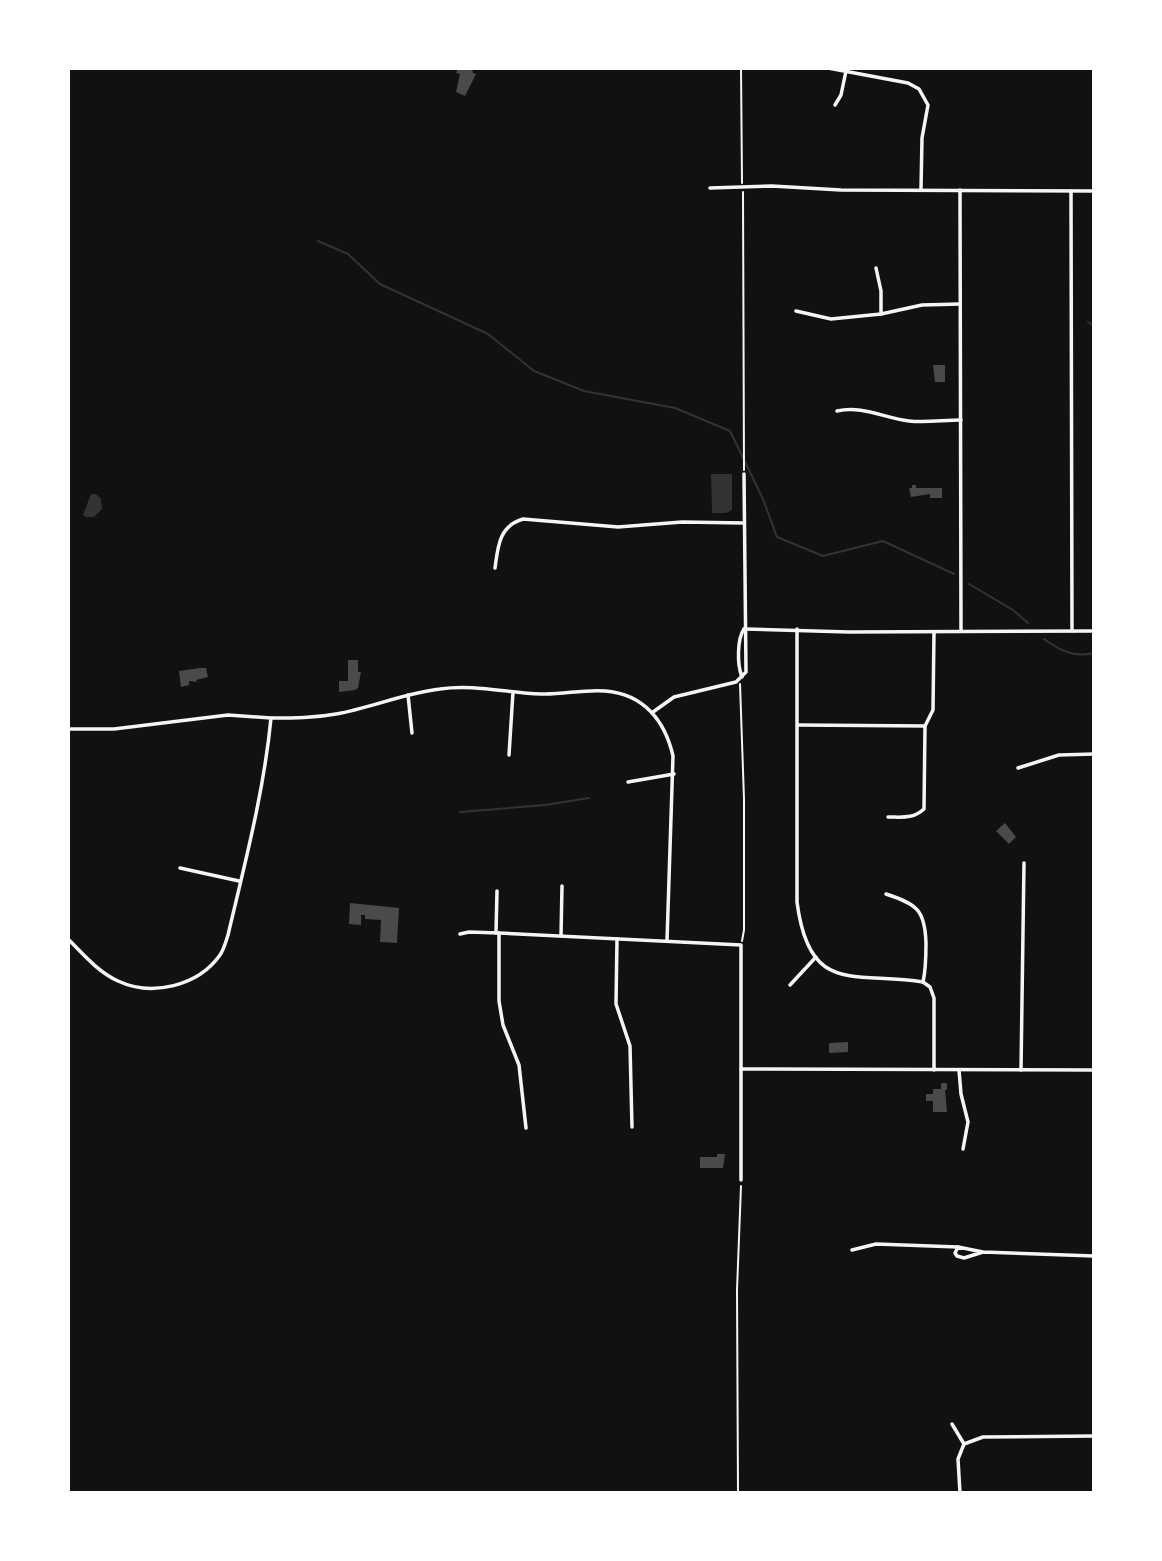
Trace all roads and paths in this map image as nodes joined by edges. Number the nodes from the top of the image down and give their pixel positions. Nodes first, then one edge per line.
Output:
1 (741, 68) edge
2 (828, 68) edge
3 (846, 71) junction
4 (835, 105) dead end
5 (742, 187) junction
6 (710, 188) dead end
7 (921, 189) junction
8 (960, 190) junction
9 (1071, 191) junction
10 (1094, 191) edge
11 (876, 268) dead end
12 (960, 304) junction
13 (796, 311) dead end
14 (881, 314) junction
15 (837, 411) dead end
16 (961, 420) junction
17 (744, 474) joint
18 (744, 523) junction
19 (495, 568) dead end
20 (744, 629) junction
21 (797, 629) junction
22 (961, 631) junction
23 (1072, 631) junction
24 (1094, 631) edge
25 (934, 632) junction
26 (741, 678) junction
27 (513, 692) junction
28 (408, 695) junction
29 (653, 712) junction
30 (271, 718) junction
31 (798, 725) junction
32 (925, 726) junction
33 (68, 729) edge
34 (412, 733) dead end
35 (1094, 754) edge
36 (509, 755) dead end
37 (1018, 768) dead end
38 (674, 774) junction
39 (628, 782) dead end
40 (888, 817) dead end
41 (1024, 863) dead end
42 (180, 868) dead end
43 (239, 881) junction
44 (562, 886) dead end
45 (497, 891) dead end
46 (886, 894) dead end
47 (498, 933) junction
48 (460, 934) dead end
49 (561, 936) junction
50 (68, 939) edge
51 (617, 939) junction
52 (667, 941) junction
53 (741, 945) junction
54 (816, 957) junction
55 (923, 982) junction
56 (790, 985) dead end
57 (741, 1069) junction
58 (933, 1070) junction
59 (959, 1070) junction
60 (1021, 1070) junction
61 (1094, 1070) edge
62 (632, 1127) dead end
63 (526, 1128) dead end
64 (962, 1149) dead end
65 (741, 1180) joint
66 (958, 1247) junction
67 (852, 1250) dead end
68 (983, 1252) junction
69 (1094, 1256) edge
70 (951, 1424) dead end
71 (1094, 1436) edge
72 (964, 1444) junction
73 (738, 1493) edge
74 (960, 1493) edge

1 - 5 path
2 - 3 street
3 - 4 street
3 - 7 street
5 - 6 street
5 - 7 street
5 - 17 path
7 - 8 street
8 - 9 street
8 - 12 street
9 - 10 street
9 - 23 street
11 - 14 street
12 - 14 street
12 - 16 street
13 - 14 street
15 - 16 street
16 - 22 street
17 - 18 street
18 - 19 street
18 - 20 street
20 - 21 street
20 - 26 street
21 - 25 street
21 - 31 street
22 - 23 street
22 - 25 street
23 - 24 street
25 - 32 street
26 - 29 street
26 - 53 path
27 - 28 street
27 - 29 street
27 - 36 street
28 - 30 street
28 - 34 street
29 - 38 street
30 - 33 street
30 - 43 street
31 - 32 street
31 - 54 street
32 - 40 street
35 - 37 street
38 - 39 street
38 - 52 street
41 - 60 street
42 - 43 street
43 - 50 street
44 - 49 street
45 - 47 street
46 - 55 street
47 - 48 street
47 - 49 street
47 - 63 street
49 - 51 street
51 - 52 street
51 - 62 street
52 - 53 street
53 - 57 street
54 - 55 street
54 - 56 street
55 - 58 street
57 - 58 street
57 - 65 street
58 - 59 street
59 - 60 street
59 - 64 street
60 - 61 street
65 - 73 path
66 - 67 street
66 - 68 street
66 - 68 street
68 - 69 street
70 - 72 street
71 - 72 street
72 - 74 street

